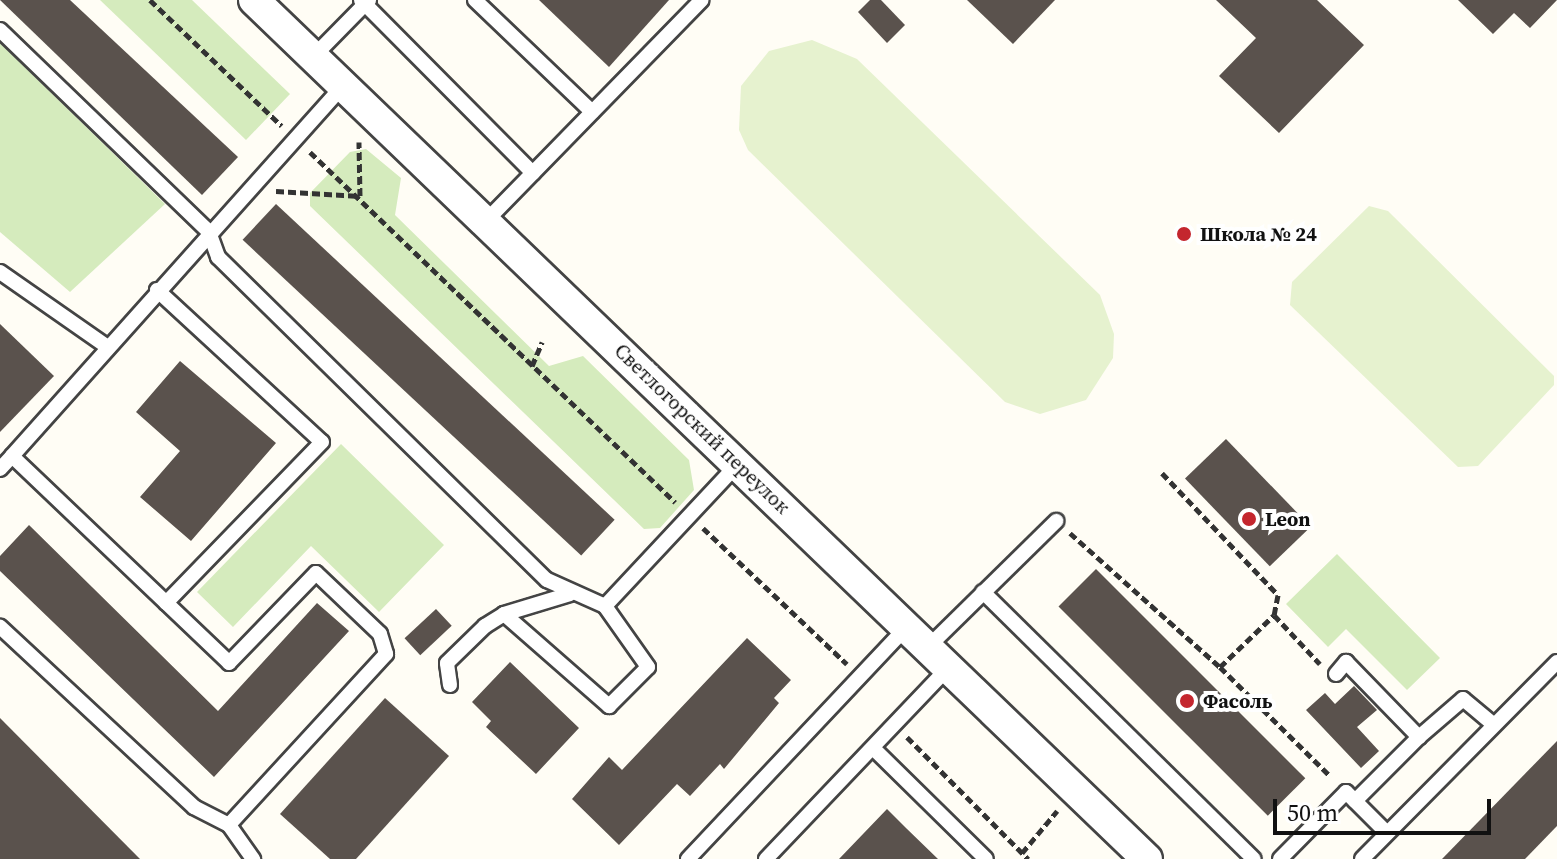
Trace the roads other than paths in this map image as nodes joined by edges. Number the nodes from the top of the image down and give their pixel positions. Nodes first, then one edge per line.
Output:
1 (254, 0) edge
2 (475, 0) edge
3 (702, 0) edge
4 (365, 1) edge
5 (0, 30) edge
6 (313, 57) junction
7 (343, 86) junction
8 (592, 112) junction
9 (533, 173) junction
10 (485, 222) junction
11 (209, 232) junction
12 (0, 272) edge
13 (157, 290) junction
14 (106, 346) junction
15 (12, 456) junction
16 (739, 463) junction
17 (0, 469) edge
18 (1056, 521) road end
19 (983, 592) junction
20 (570, 594) junction
21 (166, 603) junction
22 (605, 606) junction
23 (504, 614) junction
24 (0, 627) edge
25 (928, 647) junction
26 (1557, 662) edge
27 (1336, 674) road end
28 (450, 685) dead end
29 (1494, 725) junction
30 (1419, 737) junction
31 (873, 748) junction
32 (1350, 796) junction
33 (229, 825) junction
34 (1387, 833) junction
35 (1366, 858) edge
36 (253, 859) edge
37 (688, 859) edge
38 (766, 859) edge
39 (986, 859) edge
40 (1147, 859) edge
41 (1254, 859) edge
42 (1280, 859) edge

1 - 6 street, Светлогорский переулок
2 - 8 lane
3 - 8 lane
4 - 6 lane
4 - 9 lane
5 - 11 lane
6 - 7 street, Светлогорский переулок
7 - 10 street, Светлогорский переулок
7 - 11 lane
8 - 9 lane
9 - 10 lane
10 - 16 street, Светлогорский переулок
11 - 13 lane
11 - 20 lane
12 - 14 lane
13 - 14 lane
13 - 21 lane
14 - 15 lane
15 - 17 lane
15 - 21 lane
16 - 22 lane
16 - 25 street, Светлогорский переулок
18 - 19 lane
19 - 25 lane
19 - 41 lane
20 - 22 lane
20 - 23 lane
21 - 33 lane
22 - 23 lane
23 - 28 lane
24 - 33 lane
25 - 31 lane
25 - 37 lane
25 - 40 street, Светлогорский переулок
26 - 29 lane
27 - 30 lane
29 - 30 lane
29 - 34 lane
30 - 32 lane
31 - 38 lane
31 - 39 lane
32 - 34 lane
32 - 42 lane
33 - 36 lane
34 - 35 lane

